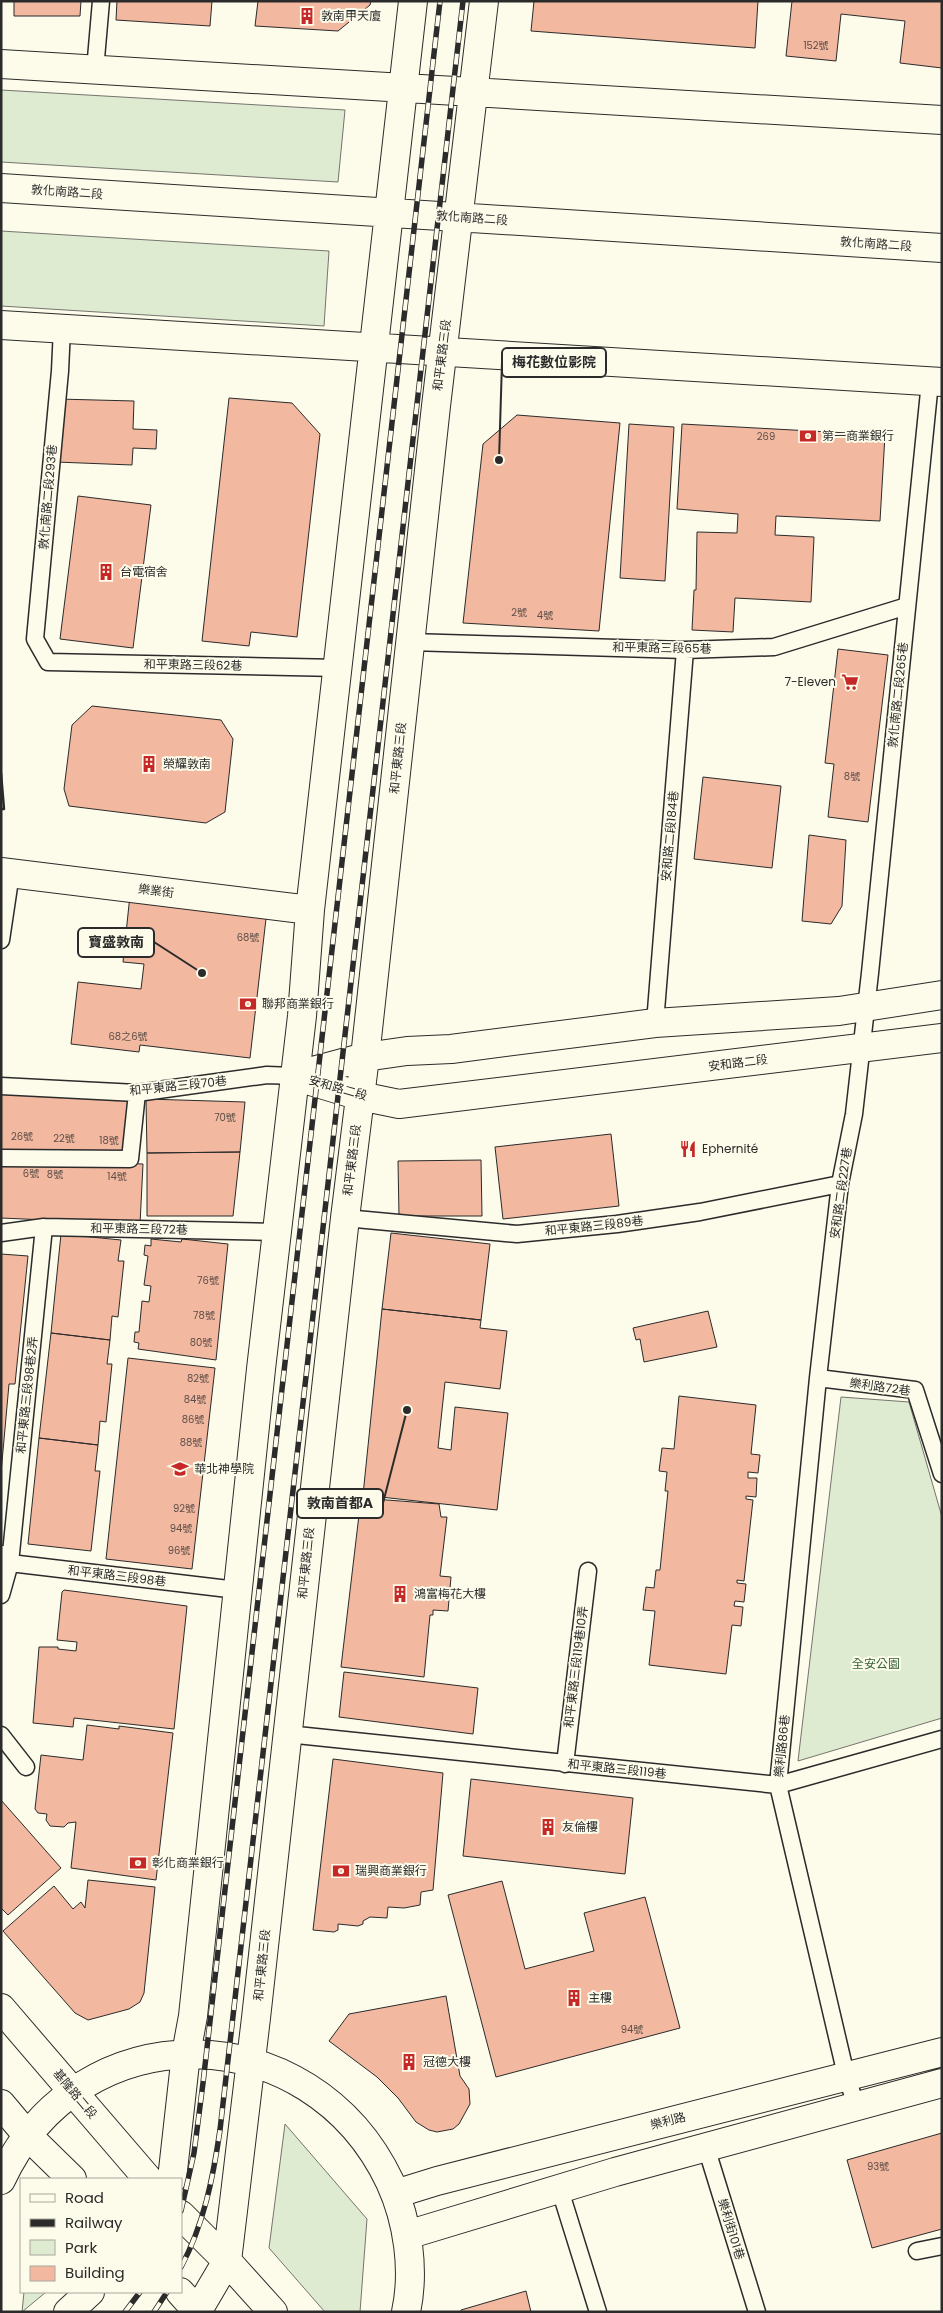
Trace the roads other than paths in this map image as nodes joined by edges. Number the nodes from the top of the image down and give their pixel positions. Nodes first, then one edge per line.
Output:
1 (101, 1) edge
2 (413, 1) edge
3 (484, 1) edge
4 (1, 64) edge
5 (95, 70) junction
6 (403, 88) junction
7 (472, 92) junction
8 (942, 120) edge
9 (1, 188) edge
10 (390, 212) junction
11 (459, 217) junction
12 (942, 248) edge
13 (1, 325) edge
14 (62, 328) junction
15 (375, 346) junction
16 (443, 352) junction
17 (936, 382) edge
18 (907, 606) junction
19 (410, 642) junction
20 (685, 650) junction
21 (48, 662) joint
22 (339, 668) junction
23 (6, 873) edge
24 (310, 910) junction
25 (1, 940) edge
26 (942, 995) edge
27 (866, 1008) junction
28 (655, 1023) junction
29 (942, 1038) edge
30 (860, 1048) junction
31 (365, 1057) junction
32 (294, 1076) junction
33 (1, 1086) edge
34 (137, 1093) junction
35 (360, 1096) junction
36 (1, 1158) edge
37 (840, 1184) junction
38 (345, 1218) junction
39 (44, 1226) junction
40 (277, 1232) junction
41 (1, 1233) edge
42 (818, 1378) junction
43 (936, 1434) edge
44 (942, 1474) edge
45 (6, 1558) edge
46 (588, 1571) dead end
47 (237, 1590) junction
48 (1, 1596) edge
49 (287, 1734) junction
50 (1, 1735) edge
51 (942, 1739) edge
52 (565, 1764) junction
53 (26, 1767) dead end
54 (778, 1785) junction
55 (1, 2008) edge
56 (942, 2052) edge
57 (186, 2054) junction
58 (249, 2062) junction
59 (846, 2075) junction
60 (942, 2083) edge
61 (71, 2090) junction
62 (1, 2104) edge
63 (856, 2105) junction
64 (27, 2135) junction
65 (706, 2147) junction
66 (71, 2178) edge
67 (147, 2178) edge
68 (172, 2178) edge
69 (1, 2180) edge
70 (560, 2190) junction
71 (395, 2194) junction
72 (182, 2216) edge
73 (407, 2235) junction
74 (942, 2246) edge
75 (917, 2251) dead end
76 (227, 2261) junction
77 (89, 2293) edge
78 (181, 2293) edge
79 (68, 2312) edge
80 (198, 2312) edge
81 (273, 2312) edge
82 (406, 2312) edge
83 (598, 2312) edge
84 (757, 2312) edge

1 - 5 lane
2 - 6 main road
3 - 7 main road, 和平東路三段
4 - 5 main road
5 - 6 main road
6 - 7 main road
6 - 10 main road
7 - 8 main road
7 - 11 main road, 和平東路三段
9 - 10 main road, 敦化南路二段
10 - 11 main road, 敦化南路二段
10 - 15 main road
11 - 12 main road, 敦化南路二段
11 - 16 main road, 和平東路三段
13 - 14 main road
14 - 15 main road
14 - 21 lane, 敦化南路二段293巷
15 - 16 main road
15 - 22 main road
16 - 17 main road
16 - 19 main road, 和平東路三段
17 - 18 lane, 敦化南路二段265巷
18 - 20 lane, 和平東路三段65巷
18 - 27 lane, 敦化南路二段265巷
19 - 20 lane, 和平東路三段65巷
19 - 31 main road, 和平東路三段
20 - 28 lane, 安和路二段184巷
21 - 22 lane, 和平東路三段62巷
22 - 24 main road
23 - 24 main road, 樂業街
23 - 25 lane
24 - 32 main road
26 - 27 main road, 安和路二段
27 - 28 main road, 安和路二段
27 - 30 lane, 安和路二段227巷
28 - 31 main road, 安和路二段
29 - 30 main road, 安和路二段
30 - 35 main road, 安和路二段
30 - 37 lane, 安和路二段227巷
31 - 32 main road, 安和路二段
31 - 35 main road, 和平東路三段
32 - 34 lane, 和平東路三段70巷
32 - 35 main road, 安和路二段
32 - 40 main road
33 - 34 lane, 和平東路三段70巷
34 - 36 lane
35 - 38 main road, 和平東路三段
37 - 38 lane, 和平東路三段89巷
37 - 42 lane, 安和路二段227巷
38 - 49 main road, 和平東路三段
39 - 40 lane, 和平東路三段72巷
39 - 41 lane, 和平東路三段72巷
39 - 45 lane, 和平東路三段98巷2弄
40 - 47 main road
42 - 43 lane, 樂利路72巷
42 - 54 lane, 樂利路86巷
43 - 44 lane, 樂利路72巷
45 - 47 lane, 和平東路三段98巷
45 - 48 lane, 和平東路三段98巷2弄
46 - 52 lane, 和平東路三段119巷10弄
47 - 57 main road
49 - 52 lane, 和平東路三段119巷
49 - 58 main road, 和平東路三段
50 - 53 lane
51 - 54 lane, 和平東路三段119巷
52 - 54 lane, 和平東路三段119巷
54 - 59 lane, 樂利路86巷
55 - 61 main road, 基隆路二段
56 - 59 main road, 樂利路
57 - 58 main road
57 - 61 main road
57 - 68 main road
58 - 71 main road
58 - 76 main road, 和平東路三段
59 - 63 lane, 樂利路86巷
59 - 71 main road, 樂利路
60 - 63 main road
61 - 64 main road
61 - 67 main road, 基隆路二段
62 - 64 main road
63 - 65 main road
64 - 66 main road
64 - 69 main road
65 - 70 main road
65 - 84 lane, 樂利街101巷
70 - 73 main road
70 - 83 lane
71 - 73 main road
72 - 76 main road
73 - 82 main road
74 - 75 lane
76 - 80 main road, 和平東路三段
76 - 81 main road
77 - 79 main road
78 - 80 main road

